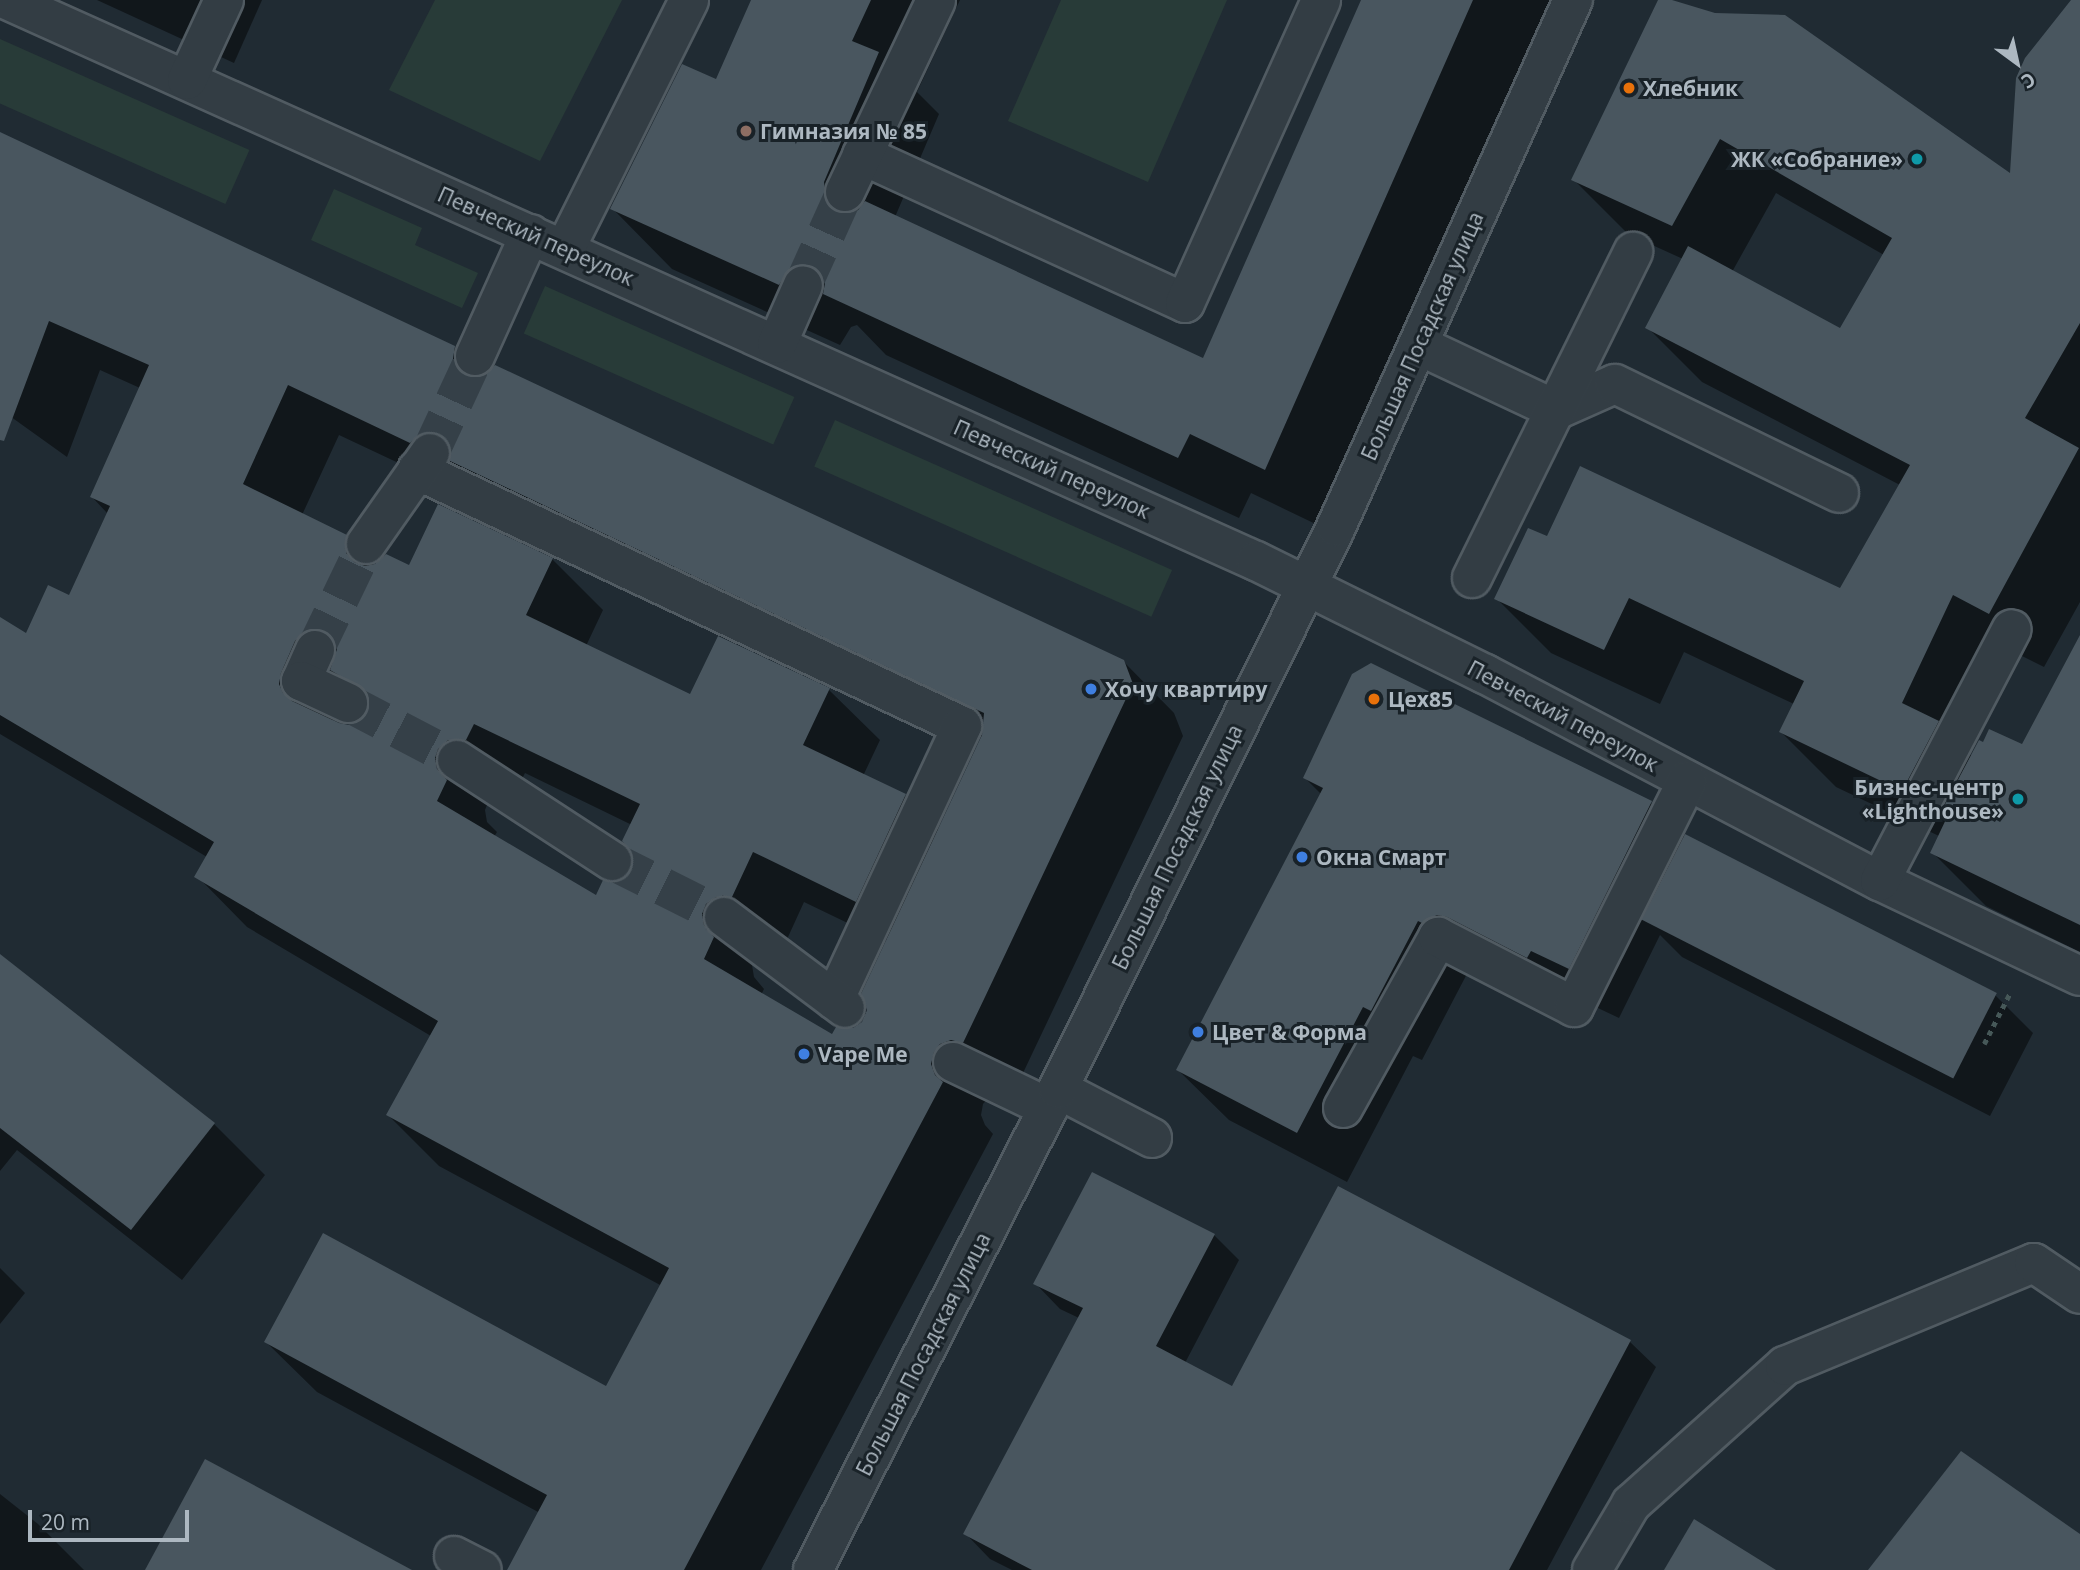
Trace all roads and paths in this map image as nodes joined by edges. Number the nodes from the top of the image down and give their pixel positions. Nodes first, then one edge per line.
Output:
1 (7, 0) edge
2 (224, 0) edge
3 (689, 0) edge
4 (936, 0) edge
5 (1321, 0) edge
6 (1573, 0) edge
7 (187, 80) junction
8 (862, 155) junction
9 (845, 192) tunnel mouth
10 (530, 234) junction
11 (565, 249) junction
12 (1633, 252) dead end
13 (803, 285) tunnel mouth
14 (776, 344) junction
15 (1418, 345) junction
16 (475, 356) tunnel mouth
17 (1556, 410) junction
18 (1839, 493) dead end
19 (366, 544) tunnel mouth
20 (1472, 578) dead end
21 (1306, 586) junction
22 (2012, 629) dead end
23 (315, 650) tunnel mouth
24 (348, 704) tunnel mouth
25 (457, 760) tunnel mouth
26 (1687, 781) junction
27 (612, 861) tunnel mouth
28 (1880, 881) junction
29 (724, 917) tunnel mouth
30 (2080, 976) edge
31 (2007, 998) dead end
32 (1984, 1044) dead end
33 (953, 1062) dead end
34 (1054, 1099) junction
35 (1343, 1108) dead end
36 (1152, 1138) dead end
37 (2080, 1294) edge
38 (813, 1570) edge
39 (1592, 1570) edge

1 - 7 street, Певческий переулок
2 - 7 street
3 - 11 street
4 - 8 street
5 - 8 street
6 - 15 street, Большая Посадская улица
7 - 10 street, Певческий переулок
8 - 9 street
10 - 11 street, Певческий переулок
10 - 16 street
11 - 14 street, Певческий переулок
12 - 17 street
13 - 14 street
14 - 21 street, Певческий переулок
15 - 17 street
15 - 21 street, Большая Посадская улица
17 - 18 street
17 - 20 street
19 - 29 street
21 - 26 street, Певческий переулок
21 - 34 street, Большая Посадская улица
22 - 28 street
23 - 24 street
25 - 27 street
26 - 28 street, Певческий переулок
26 - 35 street
28 - 30 street, Певческий переулок
31 - 32 path
33 - 34 street
34 - 36 street
34 - 38 street, Большая Посадская улица
37 - 39 street

